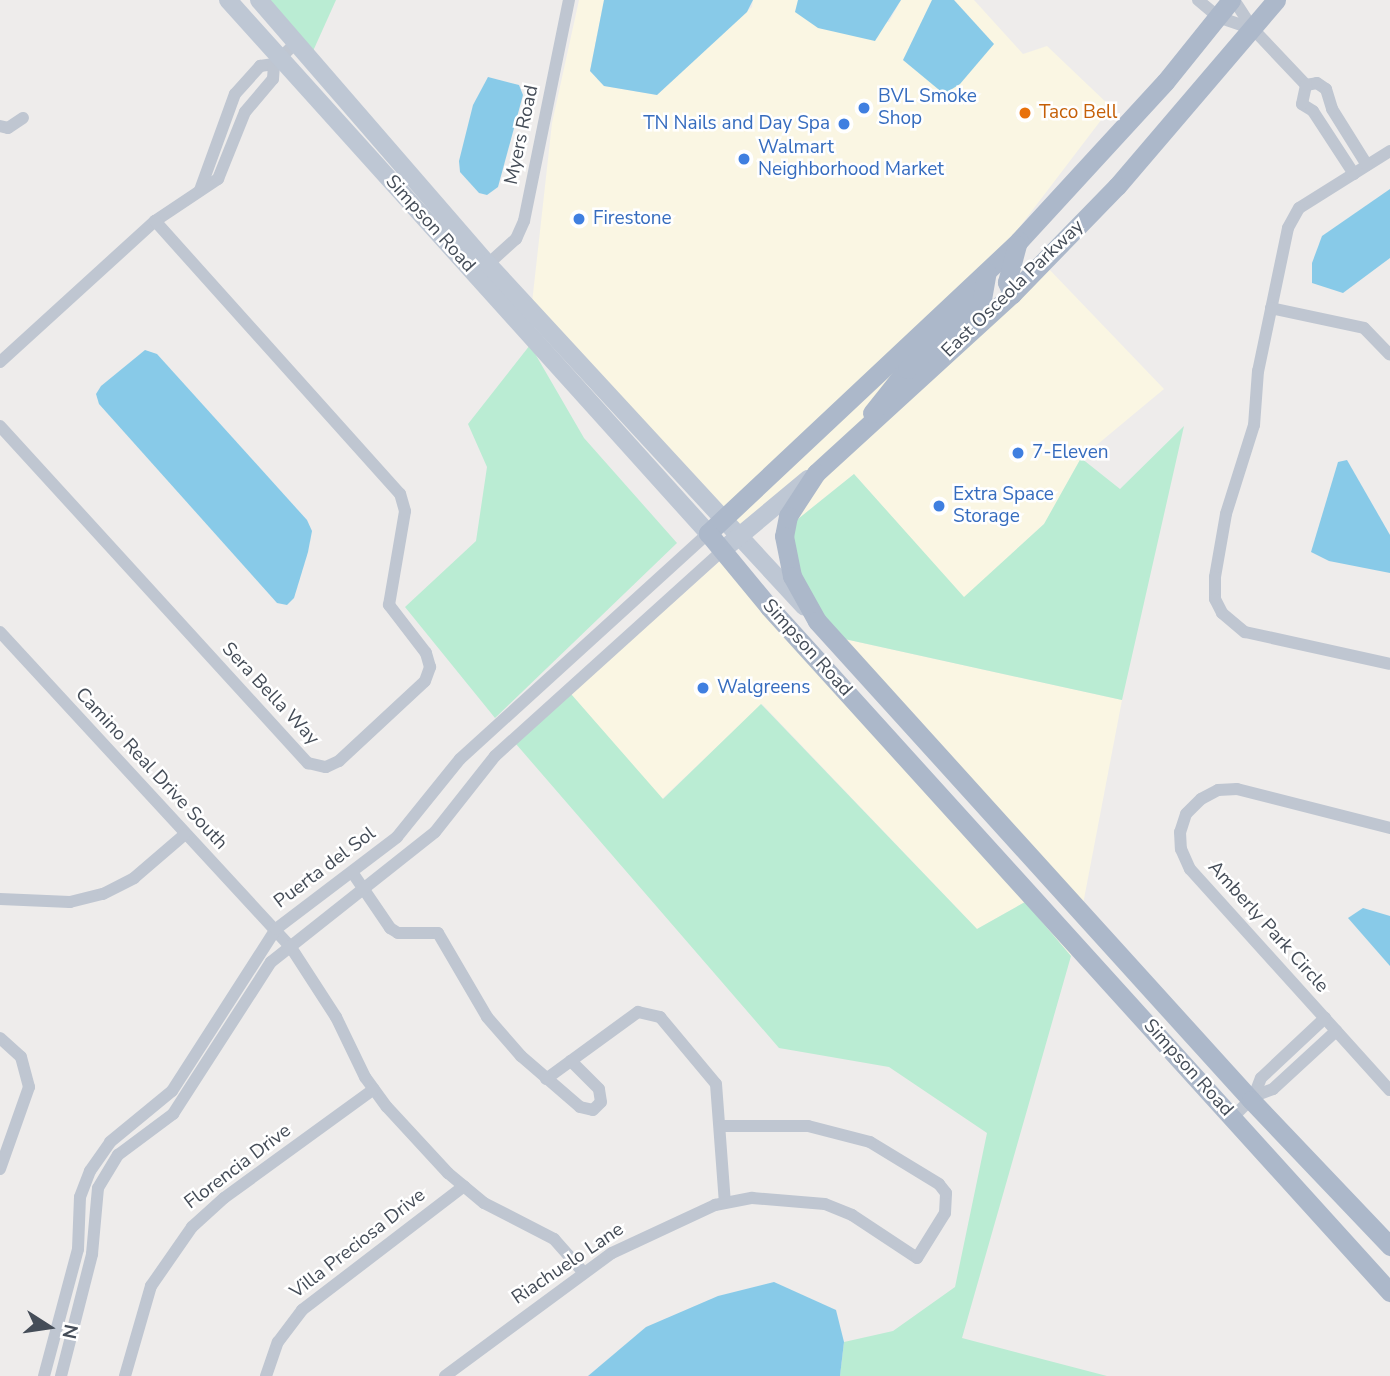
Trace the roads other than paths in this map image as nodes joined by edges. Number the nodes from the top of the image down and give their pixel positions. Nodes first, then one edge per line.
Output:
1 (228, 0) edge
2 (259, 0) edge
3 (569, 0) edge
4 (1198, 0) edge
5 (1232, 0) edge
6 (1276, 0) edge
7 (1218, 17) junction
8 (1253, 29) junction
9 (297, 42) junction
10 (277, 61) junction
11 (1306, 85) junction
12 (1328, 99) junction
13 (1313, 111) junction
14 (23, 118) dead end
15 (0, 126) edge
16 (1390, 151) edge
17 (1367, 165) junction
18 (1353, 174) junction
19 (155, 221) junction
20 (1019, 241) junction
21 (457, 254) junction
22 (488, 264) junction
23 (987, 272) junction
24 (1012, 294) junction
25 (500, 302) junction
26 (1271, 307) junction
27 (529, 308) junction
28 (1390, 355) edge
29 (0, 362) edge
30 (0, 426) edge
31 (859, 435) junction
32 (816, 473) junction
33 (723, 518) junction
34 (708, 533) junction
35 (740, 536) junction
36 (722, 551) junction
37 (817, 621) junction
38 (0, 632) edge
39 (1390, 664) edge
40 (452, 769) junction
41 (471, 785) junction
42 (1390, 828) edge
43 (184, 835) junction
44 (352, 872) junction
45 (1020, 882) junction
46 (362, 889) junction
47 (0, 899) edge
48 (276, 929) junction
49 (1107, 941) junction
50 (290, 946) junction
51 (1325, 1018) junction
52 (1336, 1031) junction
53 (0, 1038) edge
54 (571, 1061) junction
55 (547, 1079) junction
56 (374, 1089) junction
57 (1390, 1090) edge
58 (1252, 1098) junction
59 (1233, 1117) junction
60 (721, 1126) junction
61 (0, 1168) edge
62 (464, 1186) junction
63 (725, 1203) junction
64 (1390, 1247) edge
65 (584, 1273) junction
66 (1390, 1292) edge
67 (44, 1376) edge
68 (61, 1376) edge
69 (125, 1376) edge
70 (266, 1376) edge
71 (445, 1376) edge

1 - 10 main road, Simpson Road
2 - 9 main road, Simpson Road
3 - 22 street, Myers Road
4 - 7 street
5 - 7 main road, East Osceola Parkway
5 - 8 street
6 - 8 main road, East Osceola Parkway
7 - 8 street
7 - 20 main road, East Osceola Parkway
8 - 11 street
8 - 24 main road, East Osceola Parkway
9 - 10 street
9 - 22 main road, Simpson Road
10 - 19 street
10 - 21 main road, Simpson Road
11 - 12 street
11 - 13 street
12 - 13 street
12 - 17 street
13 - 18 street
14 - 15 street
16 - 17 street
17 - 18 street
18 - 26 street
19 - 29 street
19 - 30 street, Sera Bella Way
20 - 23 main road, East Osceola Parkway
20 - 24 main road
21 - 22 main road
21 - 25 main road, Simpson Road
22 - 27 main road, Simpson Road
23 - 31 main road
23 - 33 main road, East Osceola Parkway
24 - 31 main road, East Osceola Parkway
25 - 27 main road
25 - 34 main road, Simpson Road
26 - 28 street
26 - 39 street
27 - 33 main road, Simpson Road
31 - 32 main road, East Osceola Parkway
32 - 35 main road, East Osceola Parkway
32 - 37 main road
33 - 34 main road, East Osceola Parkway
33 - 35 main road, Simpson Road
34 - 36 main road, Simpson Road
34 - 40 street, Puerta del Sol
35 - 36 main road, East Osceola Parkway
35 - 37 main road, Simpson Road
36 - 41 street, Puerta del Sol
36 - 45 main road, Simpson Road
37 - 49 main road, Simpson Road
38 - 43 street, Camino Real Drive South
40 - 41 street
40 - 44 street, Puerta del Sol
41 - 46 street, Puerta del Sol
42 - 51 street, Amberly Park Circle
43 - 47 street
43 - 48 street, Camino Real Drive South
44 - 46 street
44 - 48 street, Puerta del Sol
45 - 49 main road
45 - 59 main road, Simpson Road
46 - 50 street, Puerta del Sol
46 - 55 street
48 - 50 street, Camino Real Drive South
48 - 67 street, Puerta del Sol
49 - 58 main road, Simpson Road
50 - 56 street, Camino Real Drive South
50 - 68 street, Puerta del Sol
51 - 52 street, Amberly Park Circle
51 - 58 street
52 - 57 street, Amberly Park Circle
52 - 58 street
53 - 61 street
54 - 55 street
54 - 55 street
54 - 60 street
56 - 62 street, Camino Real Drive South
56 - 69 street, Florencia Drive
58 - 59 street
58 - 64 main road, Simpson Road
59 - 66 main road, Simpson Road
60 - 63 street
60 - 63 street, Riachuelo Lane
62 - 65 street, Camino Real Drive South
62 - 70 street, Villa Preciosa Drive
63 - 65 street, Riachuelo Lane
65 - 71 street, Riachuelo Lane

